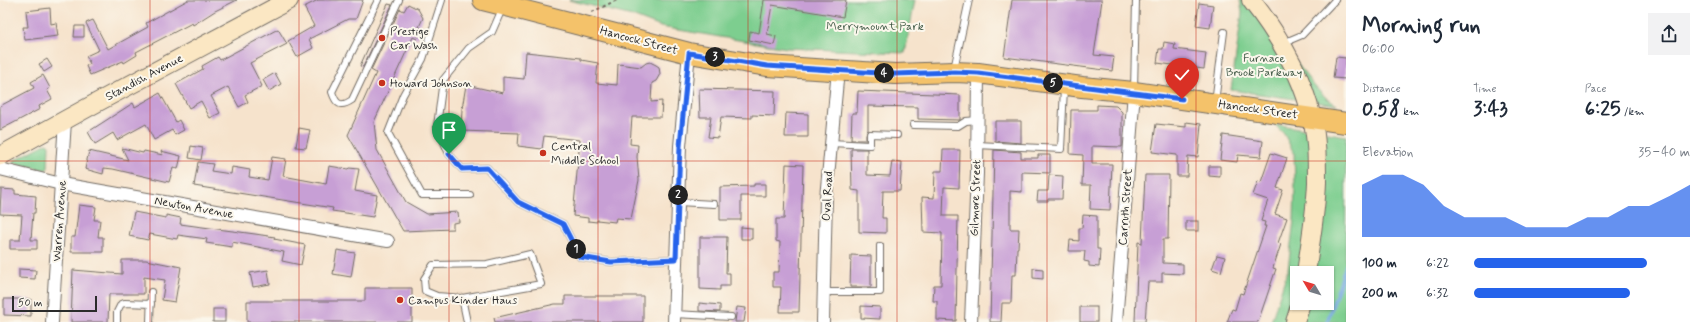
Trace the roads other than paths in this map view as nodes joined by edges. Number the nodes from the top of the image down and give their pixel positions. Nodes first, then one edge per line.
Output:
1 (289, 0) edge
2 (378, 0) edge
3 (399, 0) edge
4 (442, 0) edge
5 (483, 0) edge
6 (970, 0) edge
7 (1136, 0) edge
8 (1251, 0) edge
9 (1334, 0) edge
10 (517, 5) edge
11 (1224, 32) dead end
12 (1281, 44) junction
13 (689, 53) junction
14 (838, 70) junction
15 (954, 72) junction
16 (978, 73) junction
17 (1064, 84) junction
18 (1134, 92) junction
19 (1214, 103) junction
20 (1312, 117) junction
21 (978, 120) junction
22 (65, 121) junction
23 (1346, 123) edge
24 (913, 125) dead end
25 (898, 134) dead end
26 (831, 143) junction
27 (977, 145) junction
28 (0, 156) edge
29 (0, 169) edge
30 (61, 184) junction
31 (470, 195) dead end
32 (678, 202) junction
33 (714, 204) dead end
34 (388, 241) dead end
35 (880, 246) dead end
36 (676, 259) junction
37 (1307, 266) edge
38 (151, 292) dead end
39 (824, 292) junction
40 (462, 298) junction
41 (151, 304) junction
42 (1299, 310) edge
43 (731, 317) dead end
44 (674, 318) edge
45 (52, 322) edge
46 (117, 322) edge
47 (150, 322) edge
48 (467, 322) edge
49 (823, 322) edge
50 (971, 322) edge
51 (1116, 322) edge
52 (1295, 322) edge

1 - 22 street, Standish Avenue
2 - 3 lane
4 - 31 lane
5 - 10 main road, Hancock Street
6 - 15 lane
7 - 18 lane
8 - 12 street
9 - 12 lane
10 - 13 main road, Hancock Street
10 - 36 lane
11 - 19 lane
12 - 20 street
13 - 14 main road, Hancock Street
13 - 32 street
14 - 15 main road, Hancock Street
14 - 26 street, Oval Road
15 - 16 main road, Hancock Street
16 - 17 main road, Hancock Street
16 - 21 street, Gilmore Street
17 - 18 main road, Hancock Street
17 - 27 lane
18 - 19 main road, Hancock Street
18 - 51 street, Carruth Street
19 - 20 main road, Hancock Street
20 - 23 main road, Hancock Street
20 - 37 street
21 - 24 lane
21 - 27 street, Gilmore Street
22 - 28 street, Standish Avenue
22 - 30 street, Warren Avenue
25 - 26 lane
26 - 39 street, Oval Road
27 - 50 street, Gilmore Street
29 - 30 street, Newton Avenue
30 - 34 street, Newton Avenue
30 - 45 street, Warren Avenue
32 - 33 lane
32 - 36 street
35 - 39 lane
36 - 44 street
38 - 41 lane
39 - 49 street, Oval Road
40 - 40 lane
40 - 48 lane
41 - 46 lane
41 - 47 lane
42 - 52 street
43 - 44 lane

